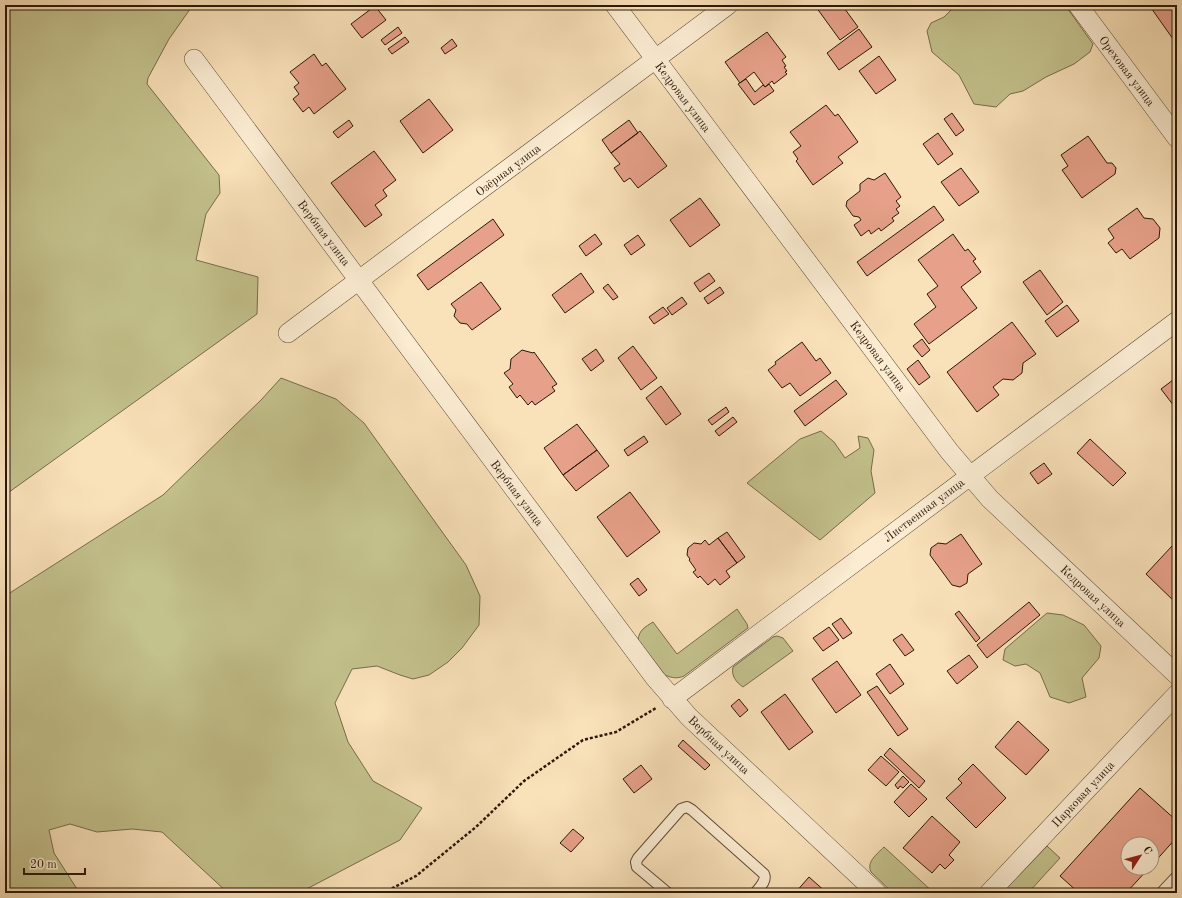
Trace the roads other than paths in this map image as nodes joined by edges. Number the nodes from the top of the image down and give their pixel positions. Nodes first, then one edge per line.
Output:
1 (615, 5) edge
2 (728, 5) edge
3 (1078, 5) edge
4 (194, 59) dead end
5 (655, 60) junction
6 (1177, 138) edge
7 (360, 281) junction
8 (1177, 321) edge
9 (288, 333) dead end
10 (969, 476) junction
11 (1177, 675) edge
12 (1177, 694) edge
13 (672, 699) junction
14 (1177, 876) edge
15 (668, 893) edge
16 (755, 893) edge
17 (877, 893) edge
18 (989, 893) edge
19 (1161, 893) edge

1 - 5 street, Кедровая улица
2 - 5 street, Озёрная улица
3 - 6 street, Ореховая улица
4 - 7 street, Вербная улица
5 - 7 street, Озёрная улица
5 - 10 street, Кедровая улица
7 - 9 street, Озёрная улица
7 - 13 street, Вербная улица
8 - 10 street, Лиственная улица
10 - 11 street, Кедровая улица
10 - 13 street, Лиственная улица
12 - 18 street, Парковая улица
13 - 17 street, Вербная улица
14 - 19 lane
15 - 16 lane

